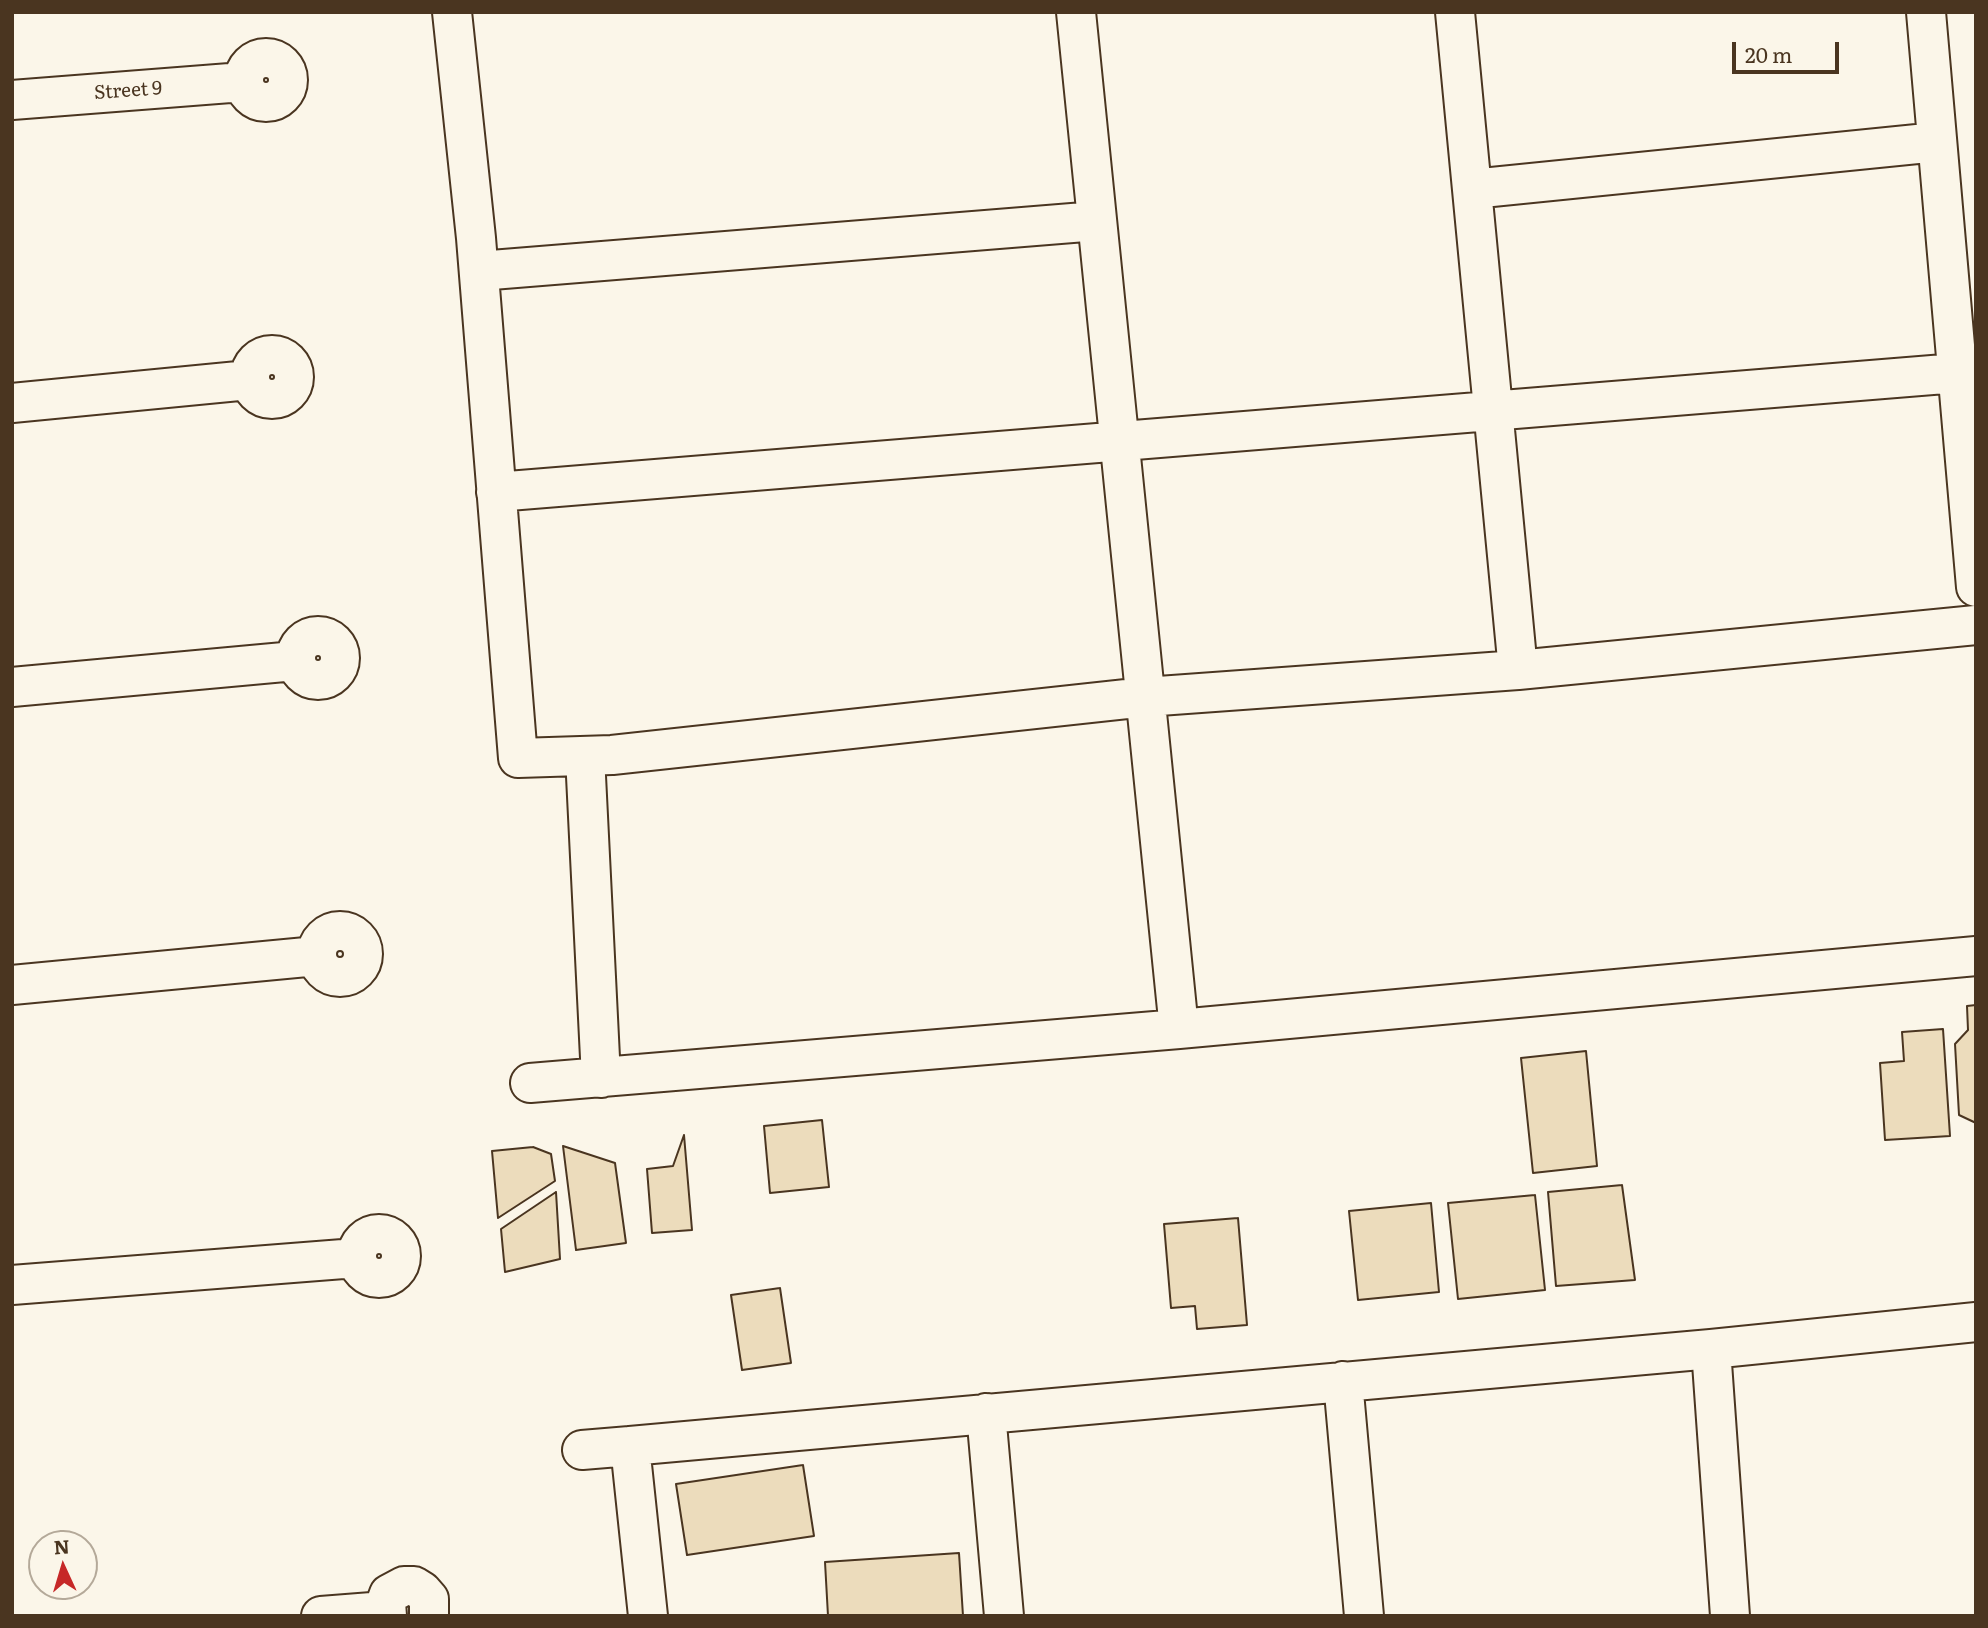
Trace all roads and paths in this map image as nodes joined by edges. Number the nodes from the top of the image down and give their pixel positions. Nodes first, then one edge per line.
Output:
1 (452, 12) edge
2 (1076, 12) edge
3 (1455, 12) edge
4 (1926, 12) edge
5 (243, 82) dead end
6 (12, 100) edge
7 (1937, 142) junction
8 (1472, 189) junction
9 (1097, 221) junction
10 (479, 271) junction
11 (1957, 373) junction
12 (249, 380) dead end
13 (12, 402) edge
14 (1493, 411) junction
15 (1119, 442) junction
16 (496, 492) junction
17 (1976, 587) edge
18 (1976, 625) edge
19 (295, 661) dead end
20 (1518, 670) junction
21 (12, 687) edge
22 (1145, 697) junction
23 (585, 755) junction
24 (317, 956) dead end
25 (1976, 956) edge
26 (12, 985) edge
27 (1178, 1029) junction
28 (601, 1078) junction
29 (530, 1083) dead end
30 (356, 1258) dead end
31 (12, 1285) edge
32 (1976, 1322) edge
33 (1711, 1349) junction
34 (1343, 1381) junction
35 (986, 1413) junction
36 (630, 1446) junction
37 (582, 1450) dead end
38 (386, 1613) edge
39 (321, 1616) edge
40 (429, 1616) edge
41 (648, 1616) edge
42 (1004, 1616) edge
43 (1364, 1616) edge
44 (1730, 1616) edge

1 - 10 street
2 - 9 street
3 - 8 street
4 - 7 street
5 - 6 street, Street 9
7 - 8 street
7 - 11 street
8 - 14 street
9 - 10 street
9 - 15 street
10 - 16 street
11 - 14 street
11 - 17 street
12 - 13 street
14 - 15 street
14 - 20 street
15 - 16 street
15 - 22 street
16 - 23 street
18 - 20 street
19 - 21 street
20 - 22 street
22 - 23 street
22 - 27 street
23 - 28 street
24 - 26 street
25 - 27 street
27 - 28 street
28 - 29 street
30 - 31 street
32 - 33 street
33 - 34 street
33 - 44 street
34 - 35 street
34 - 43 street
35 - 36 street
35 - 42 street
36 - 37 street
36 - 41 street
38 - 39 street
38 - 40 street

